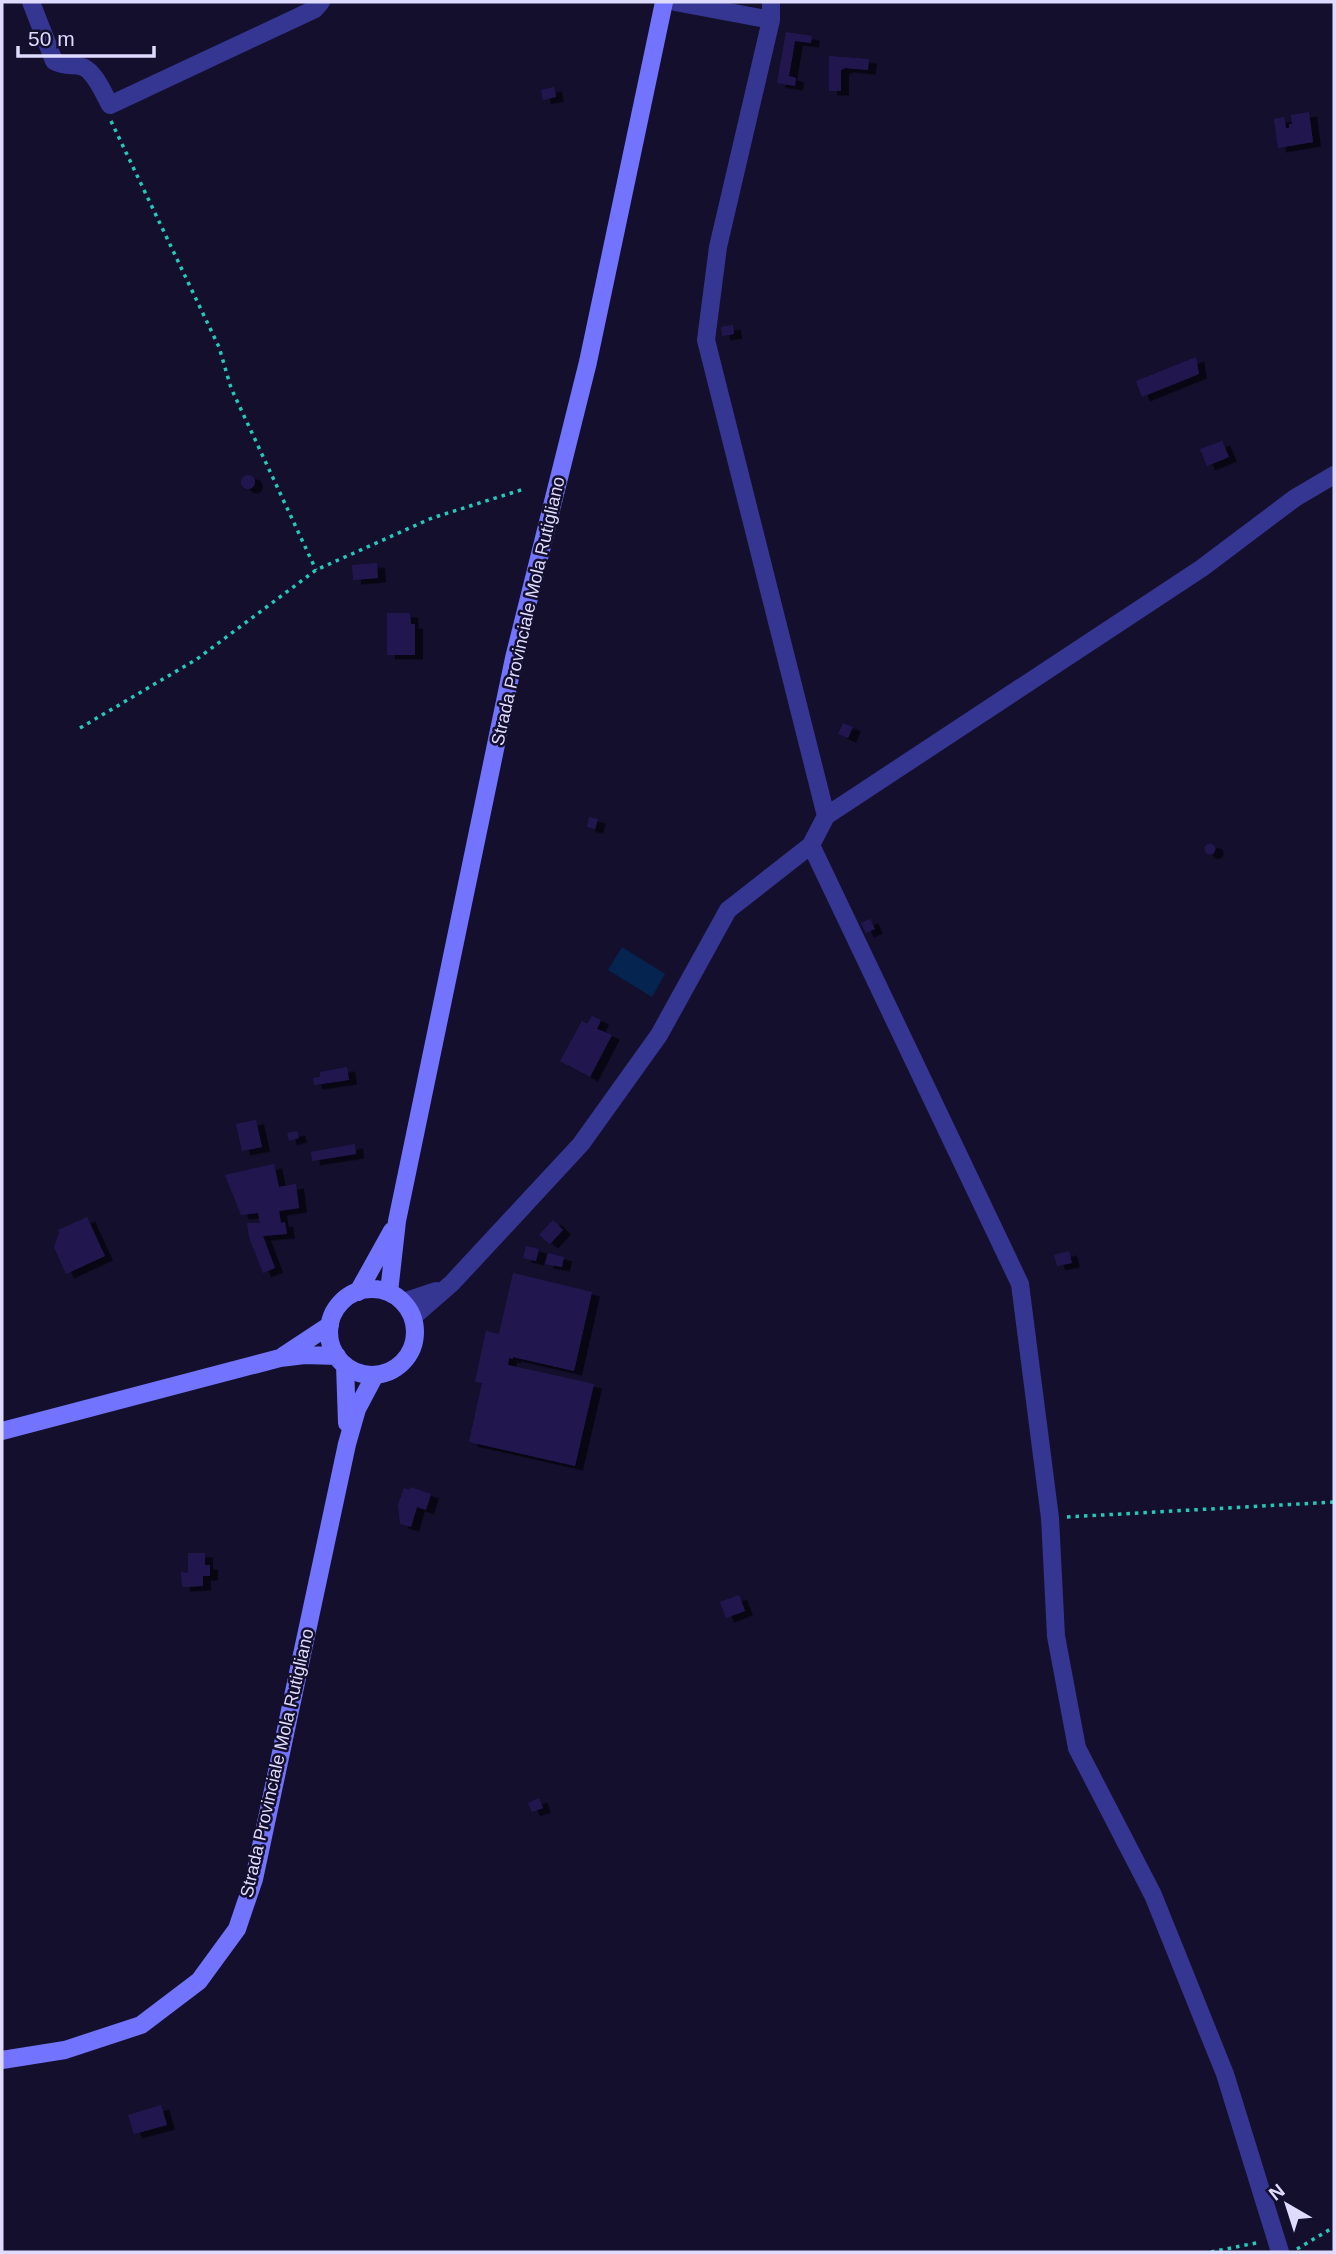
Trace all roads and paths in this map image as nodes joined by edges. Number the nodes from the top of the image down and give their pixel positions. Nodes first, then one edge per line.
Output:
1 (31, 2) edge
2 (321, 2) edge
3 (664, 2) edge
4 (675, 2) edge
5 (771, 11) edge
6 (110, 105) junction
7 (1334, 475) edge
8 (524, 489) dead end
9 (316, 570) junction
10 (80, 728) dead end
11 (826, 816) junction
12 (811, 845) junction
13 (397, 1221) junction
14 (452, 1283) junction
15 (358, 1292) junction
16 (396, 1297) junction
17 (413, 1317) junction
18 (330, 1325) junction
19 (280, 1358) junction
20 (341, 1360) junction
21 (374, 1375) junction
22 (2, 1431) edge
23 (347, 1444) junction
24 (1334, 1502) edge
25 (1050, 1518) junction
26 (2, 2060) edge
27 (1334, 2227) edge
28 (1278, 2245) edge
29 (1211, 2252) edge
30 (1292, 2252) edge

1 - 6 street
2 - 6 street
3 - 13 main road, Strada Provinciale Mola Rutigliano
4 - 5 street
5 - 11 street
6 - 9 path
7 - 11 street
8 - 9 path
9 - 10 path
11 - 12 street
12 - 14 street
12 - 25 street
13 - 15 main road, Strada Provinciale Mola Rutigliano
13 - 16 main road, Strada Provinciale Mola Rutigliano
14 - 16 street
14 - 17 street
15 - 16 main road
15 - 18 main road
16 - 17 main road
17 - 21 main road
18 - 19 main road
18 - 20 main road
19 - 20 main road
19 - 22 main road
20 - 21 main road
20 - 23 main road, Strada Provinciale Mola Rutigliano
21 - 23 main road, Strada Provinciale Mola Rutigliano
23 - 26 main road, Strada Provinciale Mola Rutigliano
24 - 25 path
25 - 28 street
27 - 30 path
28 - 29 path

